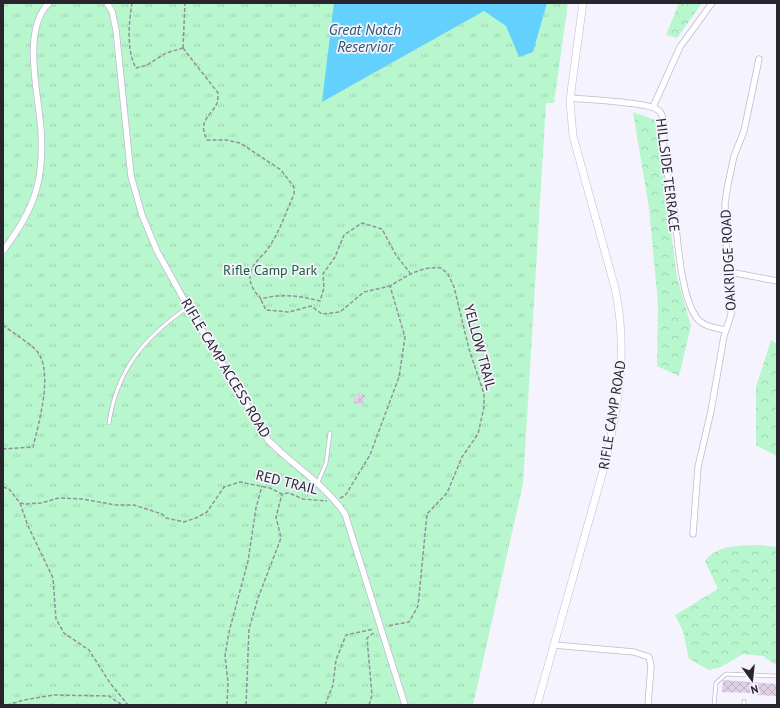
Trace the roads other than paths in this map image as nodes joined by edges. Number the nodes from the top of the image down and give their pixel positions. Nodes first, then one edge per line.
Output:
1 (49, 3) edge
2 (106, 3) edge
3 (582, 3) edge
4 (712, 3) edge
5 (759, 59) dead end
6 (571, 98) junction
7 (652, 107) junction
8 (3, 251) edge
9 (730, 272) junction
10 (777, 281) edge
11 (188, 307) junction
12 (726, 330) junction
13 (109, 423) dead end
14 (330, 433) dead end
15 (318, 482) junction
16 (693, 534) dead end
17 (554, 645) junction
18 (777, 676) edge
19 (404, 705) edge
20 (537, 705) edge
21 (648, 705) edge
22 (714, 705) edge

1 - 8 street
2 - 11 street, RIFLE CAMP ACCESS ROAD
3 - 6 street, RIFLE CAMP ROAD
4 - 7 street
5 - 9 street, OAKRIDGE ROAD
6 - 7 street, HILLSIDE TERRACE
6 - 17 street, RIFLE CAMP ROAD
7 - 12 street, HILLSIDE TERRACE
9 - 10 street
9 - 12 street, OAKRIDGE ROAD
11 - 13 lane
11 - 15 street, RIFLE CAMP ACCESS ROAD
12 - 16 street, OAKRIDGE ROAD
14 - 15 lane
15 - 19 street, RIFLE CAMP ACCESS ROAD
17 - 20 street, RIFLE CAMP ROAD
17 - 21 street
18 - 22 lane

